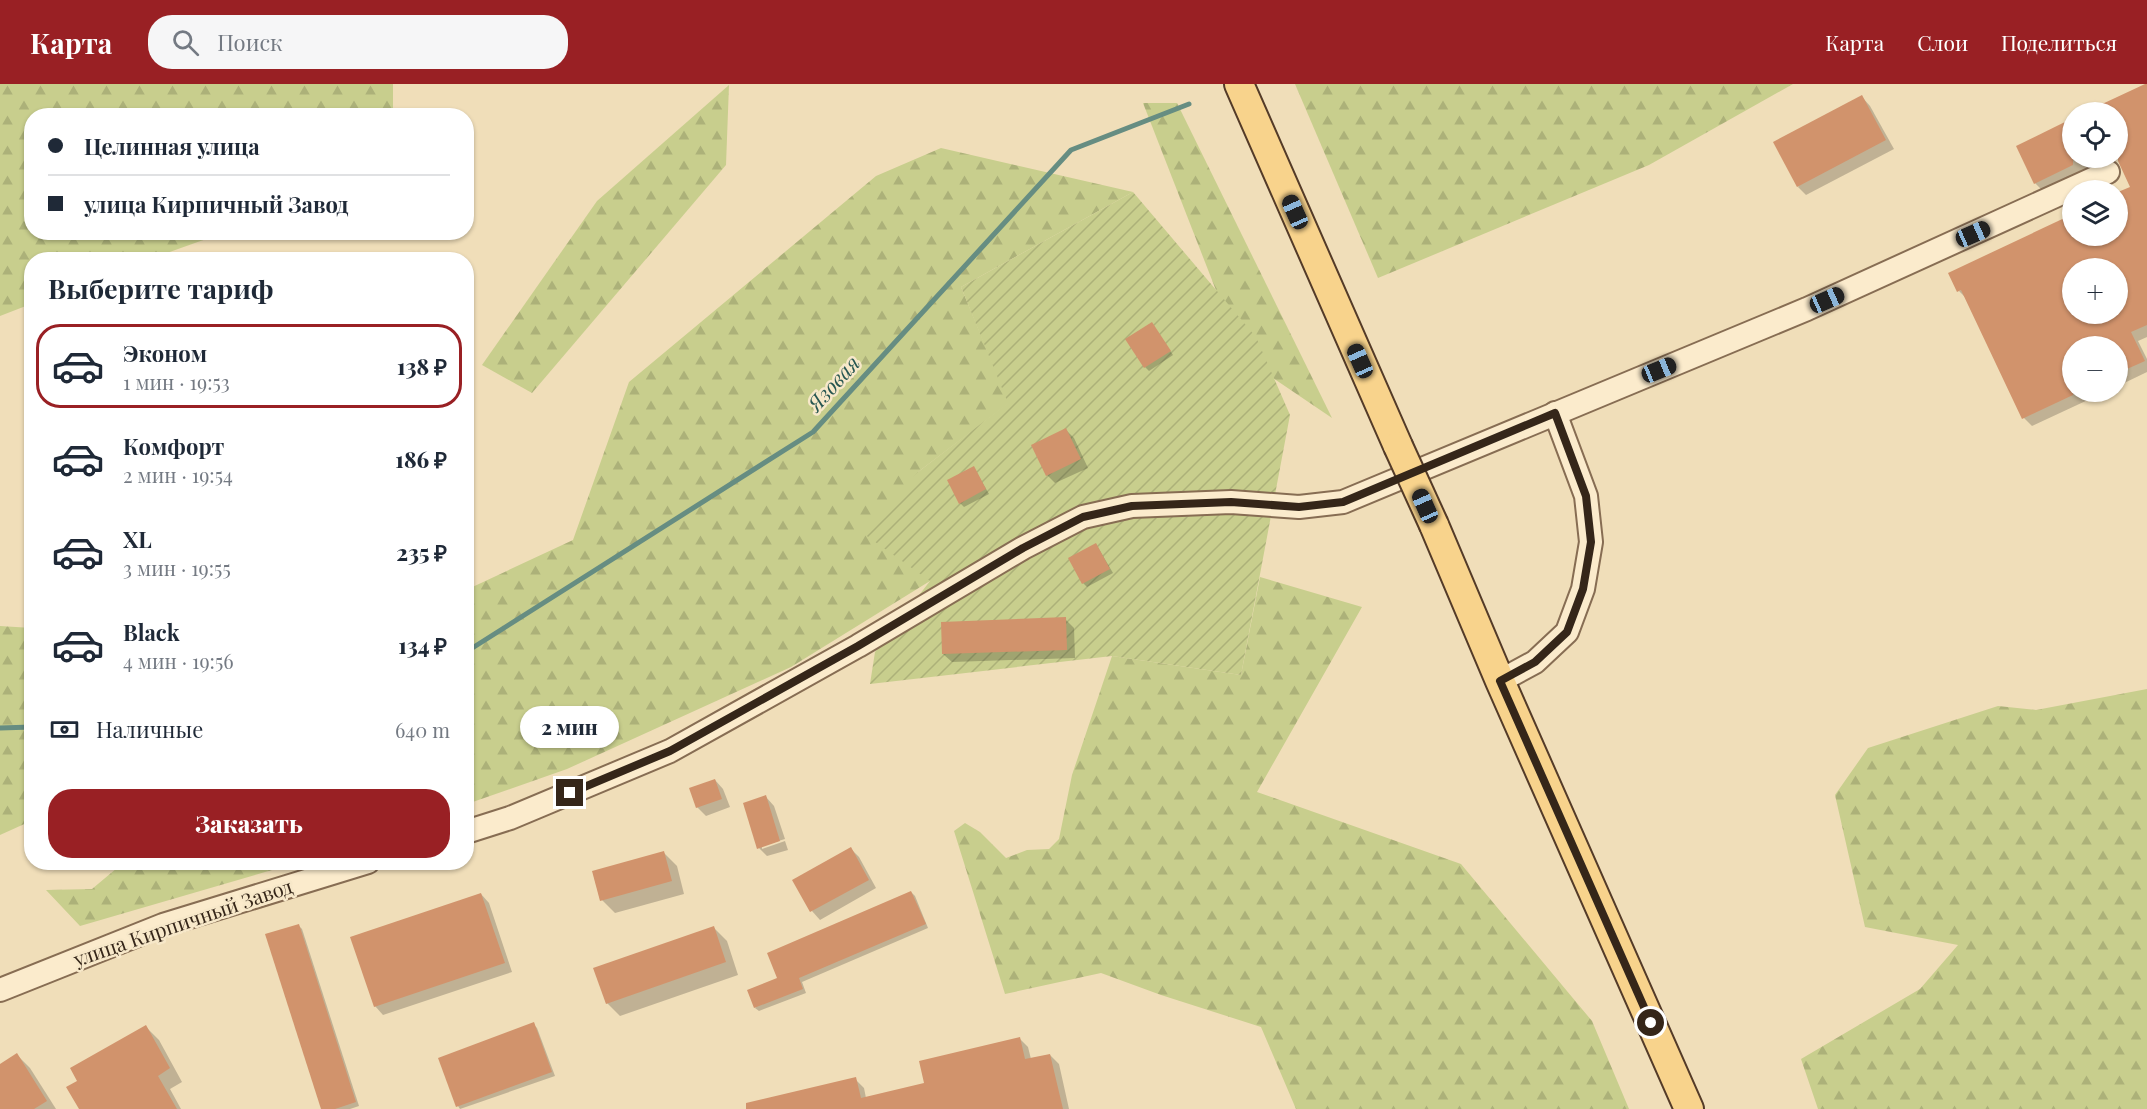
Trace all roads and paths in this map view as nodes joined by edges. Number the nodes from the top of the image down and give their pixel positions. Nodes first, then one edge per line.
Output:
1 (1239, 84) edge
2 (2108, 172) dead end
3 (1555, 413) junction
4 (1500, 681) junction
5 (474, 829) edge
6 (342, 870) edge
7 (0, 990) edge
8 (1689, 1109) edge

1 - 4 main road, bridge
2 - 3 street
3 - 4 street
3 - 5 street
4 - 8 main road
6 - 7 street, улица Кирпичный Завод

